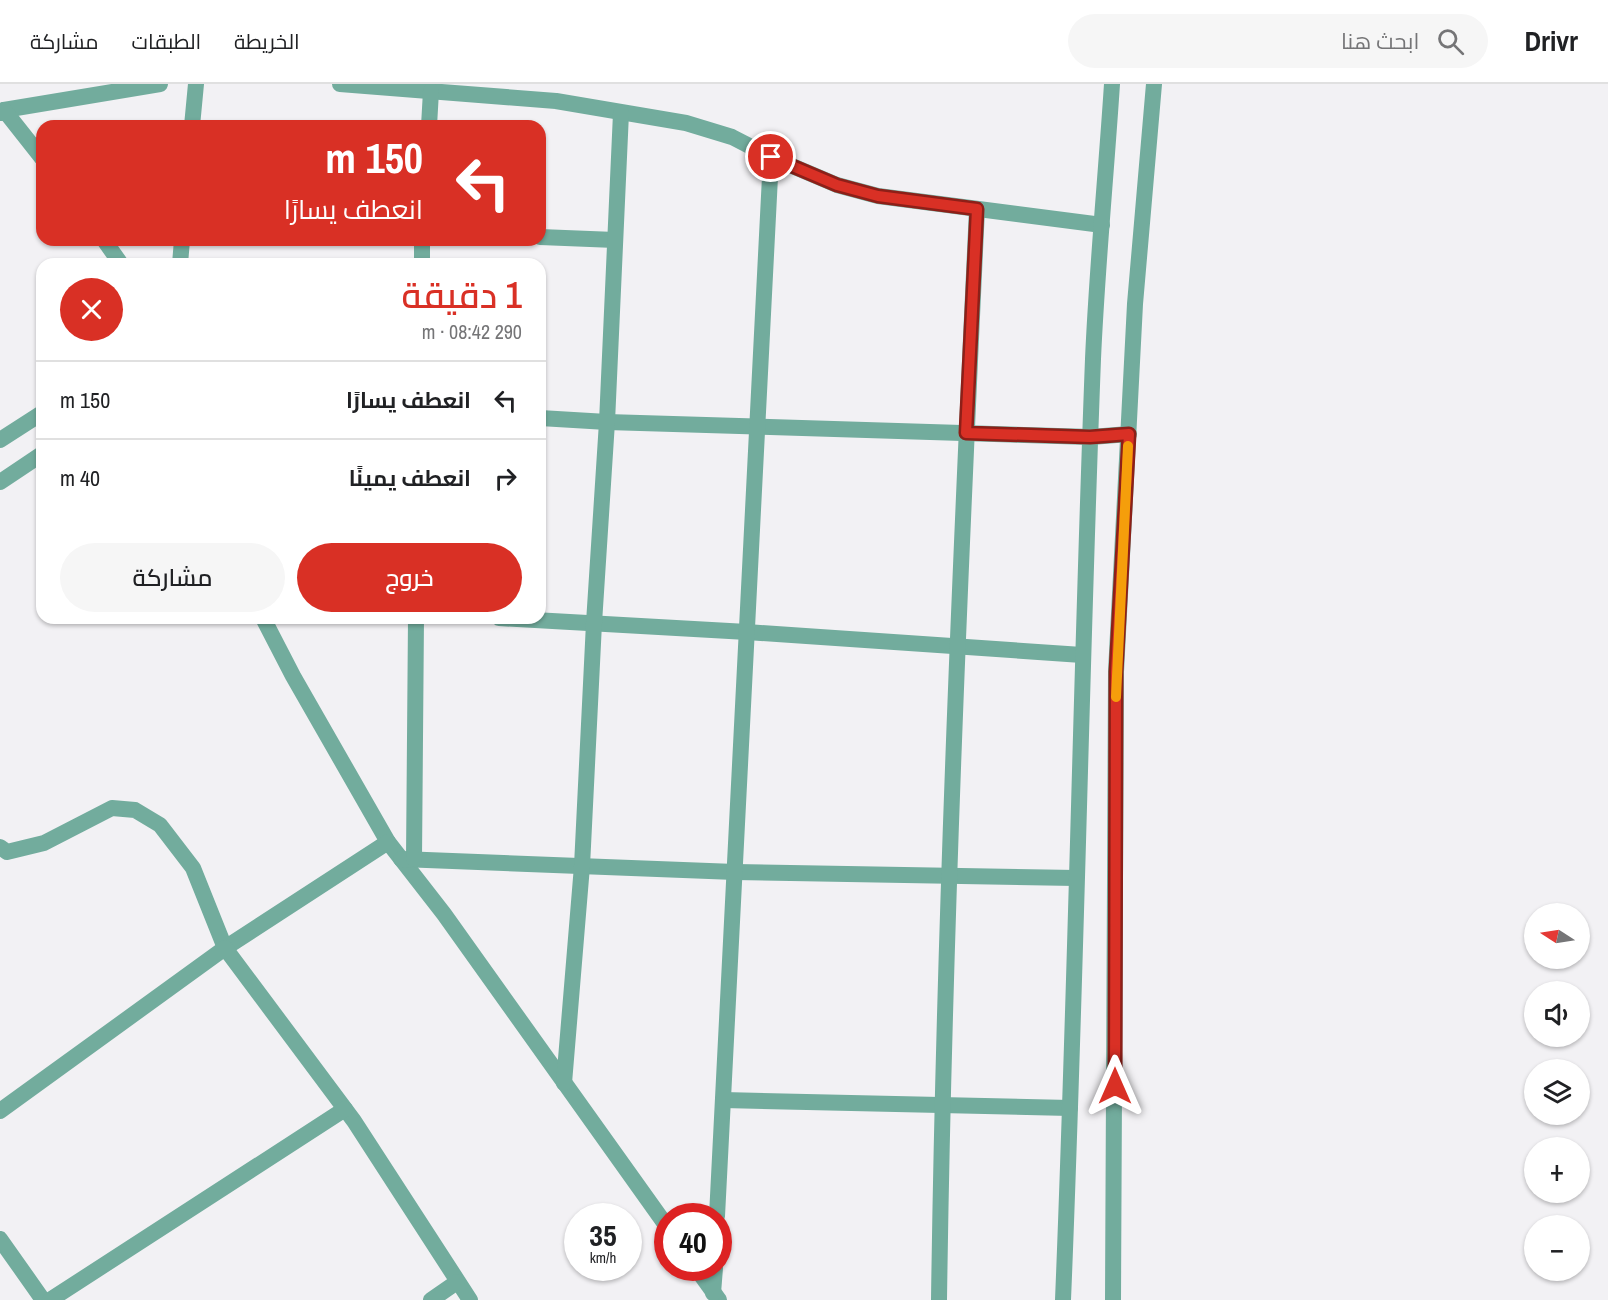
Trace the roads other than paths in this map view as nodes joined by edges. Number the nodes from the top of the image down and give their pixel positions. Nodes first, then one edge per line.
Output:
1 (160, 84) edge
2 (196, 84) edge
3 (340, 84) edge
4 (1112, 84) edge
5 (1154, 84) edge
6 (431, 91) junction
7 (2, 111) edge
8 (621, 113) junction
9 (193, 120) edge
10 (429, 120) edge
11 (36, 151) edge
12 (771, 157) junction
13 (977, 209) junction
14 (1102, 225) junction
15 (546, 237) edge
16 (615, 240) junction
17 (36, 417) edge
18 (546, 418) edge
19 (607, 422) junction
20 (757, 427) junction
21 (966, 433) junction
22 (1129, 434) junction
23 (1090, 437) junction
24 (0, 440) edge
25 (36, 458) edge
26 (36, 468) edge
27 (4, 479) edge
28 (546, 620) edge
29 (594, 623) junction
30 (266, 624) edge
31 (416, 624) edge
32 (747, 632) junction
33 (957, 646) junction
34 (1082, 655) junction
35 (388, 842) junction
36 (2, 852) edge
37 (408, 859) junction
38 (582, 866) junction
39 (735, 872) junction
40 (949, 876) junction
41 (1076, 878) junction
42 (225, 948) junction
43 (564, 1083) junction
44 (723, 1100) junction
45 (942, 1104) junction
46 (345, 1108) junction
47 (1070, 1108) junction
48 (0, 1111) edge
49 (718, 1203) edge
50 (654, 1208) edge
51 (0, 1239) edge
52 (705, 1281) edge
53 (715, 1281) edge
54 (458, 1282) junction
55 (716, 1296) edge
56 (43, 1300) edge
57 (51, 1300) edge
58 (431, 1300) edge
59 (470, 1300) edge
60 (939, 1300) edge
61 (1063, 1300) edge
62 (1113, 1300) edge

1 - 7 street
2 - 9 street
3 - 6 street
4 - 14 street
5 - 22 street
6 - 8 street
6 - 10 street
7 - 11 street
8 - 12 street
8 - 16 street
12 - 13 street
12 - 20 street
13 - 14 street
13 - 21 street
14 - 23 street
15 - 16 street
16 - 19 street
17 - 24 street
18 - 19 street
19 - 20 street
19 - 29 street
20 - 21 street
20 - 32 street
21 - 23 street
21 - 33 street
22 - 23 street
22 - 62 street
23 - 34 street
25 - 27 street
26 - 27 street
28 - 29 street
29 - 32 street
29 - 38 street
30 - 35 street
31 - 37 street
32 - 33 street
32 - 39 street
33 - 34 street
33 - 40 street
34 - 41 street
35 - 37 street
35 - 42 street
36 - 42 street
37 - 38 street
37 - 43 street
38 - 39 street
38 - 43 street
39 - 40 street
39 - 44 street
40 - 41 street
40 - 45 street
41 - 47 street
42 - 46 street
42 - 48 street
43 - 50 street
44 - 45 street
44 - 49 street
45 - 47 street
45 - 60 street
46 - 54 street
46 - 57 street
47 - 61 street
51 - 56 street
52 - 55 street
53 - 55 street
54 - 58 street
54 - 59 street

